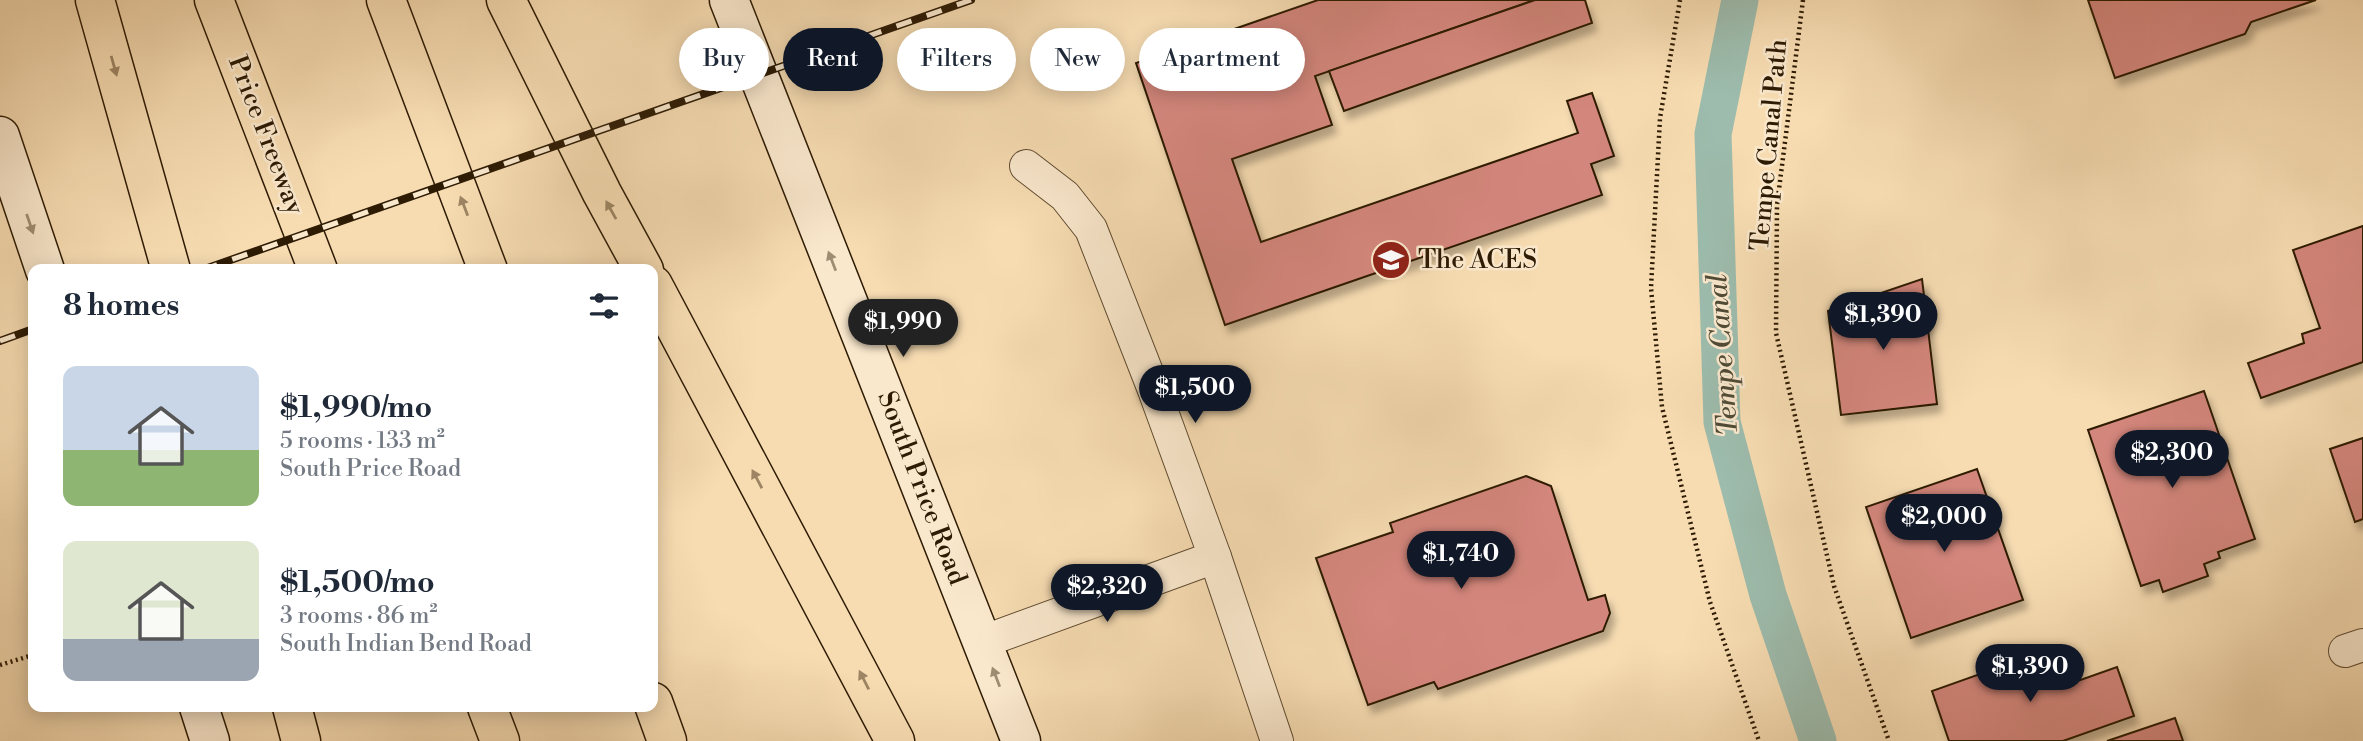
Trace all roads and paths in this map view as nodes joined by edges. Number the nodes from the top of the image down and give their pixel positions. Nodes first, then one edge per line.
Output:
1 (95, 0) edge
2 (214, 0) edge
3 (386, 0) edge
4 (506, 0) edge
5 (729, 0) edge
6 (1680, 0) edge
7 (1803, 0) edge
8 (0, 136) edge
9 (1026, 166) dead end
10 (43, 264) edge
11 (169, 264) edge
12 (316, 264) edge
13 (486, 264) edge
14 (641, 264) edge
15 (658, 294) edge
16 (1215, 557) junction
17 (982, 642) junction
18 (28, 657) edge
19 (0, 665) edge
20 (201, 712) edge
21 (293, 712) edge
22 (488, 712) edge
23 (657, 712) edge
24 (210, 741) edge
25 (301, 741) edge
26 (500, 741) edge
27 (667, 741) edge
28 (895, 741) edge
29 (1021, 741) edge
30 (1277, 741) edge
31 (1759, 741) edge
32 (1889, 741) edge

1 -> 11 highway
2 - 12 highway, Price Freeway
13 -> 3 highway
14 -> 4 highway
17 -> 5 main road, South Price Road
6 - 31 path
7 - 32 path, Tempe Canal Path
8 -> 10 main road
9 - 16 street
28 -> 15 highway
16 - 17 street
16 - 30 street
29 -> 17 main road, South Price Road
18 - 19 path
20 - 24 main road
21 - 25 highway
22 - 26 highway
23 - 27 highway

